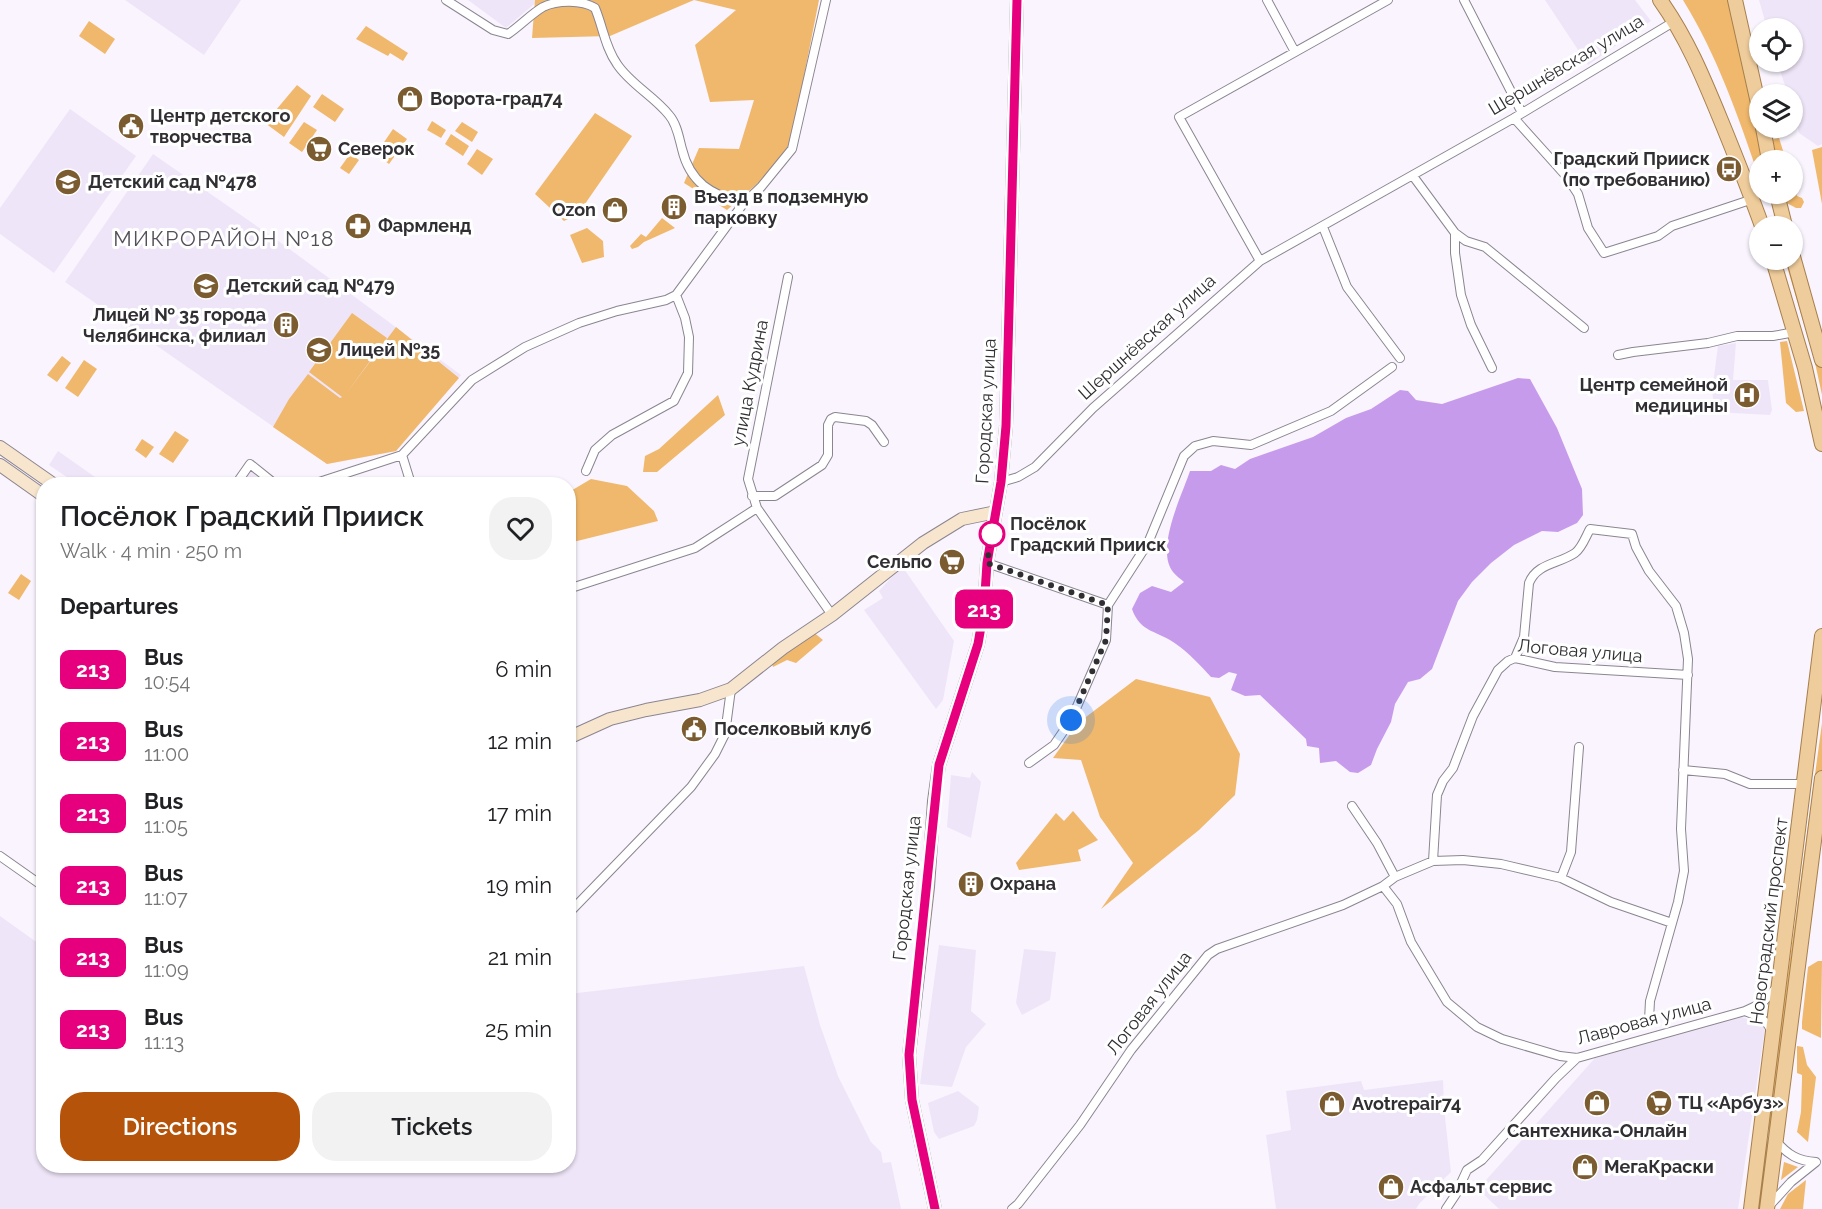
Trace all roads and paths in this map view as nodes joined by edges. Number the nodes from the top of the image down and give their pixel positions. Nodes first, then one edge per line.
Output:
1 (446, 0) edge
2 (826, 0) edge
3 (1017, 0) edge
4 (1267, 0) edge
5 (1388, 0) edge
6 (1464, 0) edge
7 (1660, 0) edge
8 (1735, 0) edge
9 (1675, 21) junction
10 (1295, 52) junction
11 (1754, 84) edge
12 (1522, 113) junction
13 (1514, 118) junction
14 (1413, 176) junction
15 (1749, 190) edge
16 (1749, 201) edge
17 (742, 204) junction
18 (1323, 227) junction
19 (1455, 233) junction
20 (1260, 261) junction
21 (1776, 270) edge
22 (1797, 270) edge
23 (788, 277) dead end
24 (676, 295) junction
25 (1584, 328) dead end
26 (1795, 332) junction
27 (1618, 355) dead end
28 (1400, 358) dead end
29 (1822, 360) edge
30 (1392, 367) dead end
31 (1492, 368) dead end
32 (884, 442) dead end
33 (1822, 444) edge
34 (0, 447) edge
35 (11, 455) junction
36 (402, 455) junction
37 (1, 466) edge
38 (586, 471) dead end
39 (43, 477) edge
40 (241, 477) edge
41 (266, 477) edge
42 (334, 477) edge
43 (409, 477) edge
44 (1001, 482) junction
45 (36, 490) edge
46 (752, 496) junction
47 (758, 508) junction
48 (996, 512) junction
49 (987, 563) junction
50 (576, 586) edge
51 (1108, 605) junction
52 (832, 615) junction
53 (1822, 636) edge
54 (1515, 658) junction
55 (1688, 675) junction
56 (731, 689) junction
57 (576, 734) edge
58 (1579, 747) dead end
59 (1029, 763) dead end
60 (1683, 770) junction
61 (1822, 778) edge
62 (1804, 784) junction
63 (1352, 806) dead end
64 (0, 855) edge
65 (1433, 861) junction
66 (1395, 877) junction
67 (1561, 878) junction
68 (36, 880) edge
69 (1383, 886) junction
70 (576, 906) edge
71 (1672, 923) junction
72 (1779, 984) junction
73 (1745, 1011) junction
74 (1649, 1020) dead end
75 (1772, 1035) junction
76 (1577, 1058) junction
77 (1776, 1141) junction
78 (1819, 1161) edge
79 (1767, 1208) edge
80 (935, 1209) edge
81 (1012, 1209) edge
82 (1446, 1209) edge
83 (1751, 1209) edge

1 - 17 street
2 - 17 street
3 - 44 street, Городская улица
4 - 10 street
5 - 10 street
6 - 12 street
7 - 9 main road
8 - 11 main road
9 - 12 street, Шершнёвская улица
9 - 15 main road
10 - 20 street
12 - 13 street, Шершнёвская улица
13 - 14 street, Шершнёвская улица
13 - 16 street
14 - 18 street, Шершнёвская улица
14 - 19 street
17 - 24 street
18 - 20 street, Шершнёвская улица
18 - 28 street
19 - 25 street
19 - 31 street
20 - 44 street, Шершнёвская улица
21 - 26 main road
22 - 29 main road
23 - 46 street, улица Кудрина
24 - 36 street
24 - 38 street
26 - 27 street
26 - 33 main road
30 - 51 street
32 - 46 street
34 - 35 street
35 - 37 street
35 - 39 street
36 - 42 street
36 - 43 street
37 - 45 street
40 - 41 street
44 - 48 street, Городская улица
46 - 47 street, улица Кудрина
47 - 50 street
47 - 52 street
48 - 49 street, Городская улица
48 - 52 street
49 - 51 street
49 - 80 street, Городская улица
51 - 59 street
52 - 56 street
53 - 62 main road, Новоградский проспект
54 - 55 street, Логовая улица
54 - 55 street
54 - 65 street, Логовая улица
55 - 60 street
56 - 57 street
56 - 70 street
58 - 67 street
60 - 62 street
60 - 71 street
61 - 77 main road, Новоградский проспект
62 - 72 main road, Новоградский проспект
63 - 66 street
64 - 68 street
65 - 66 street, Логовая улица
65 - 67 street, Логовая улица
66 - 69 street, Логовая улица
67 - 71 street, Логовая улица
69 - 76 street, Лавровая улица
69 - 81 street, Логовая улица
71 - 74 street
72 - 73 street, Лавровая улица
72 - 75 main road, Новоградский проспект
73 - 75 street
73 - 76 street, Лавровая улица
75 - 83 main road, Новоградский проспект
76 - 82 street
77 - 78 street
77 - 79 main road, Новоградский проспект
78 - 79 street

